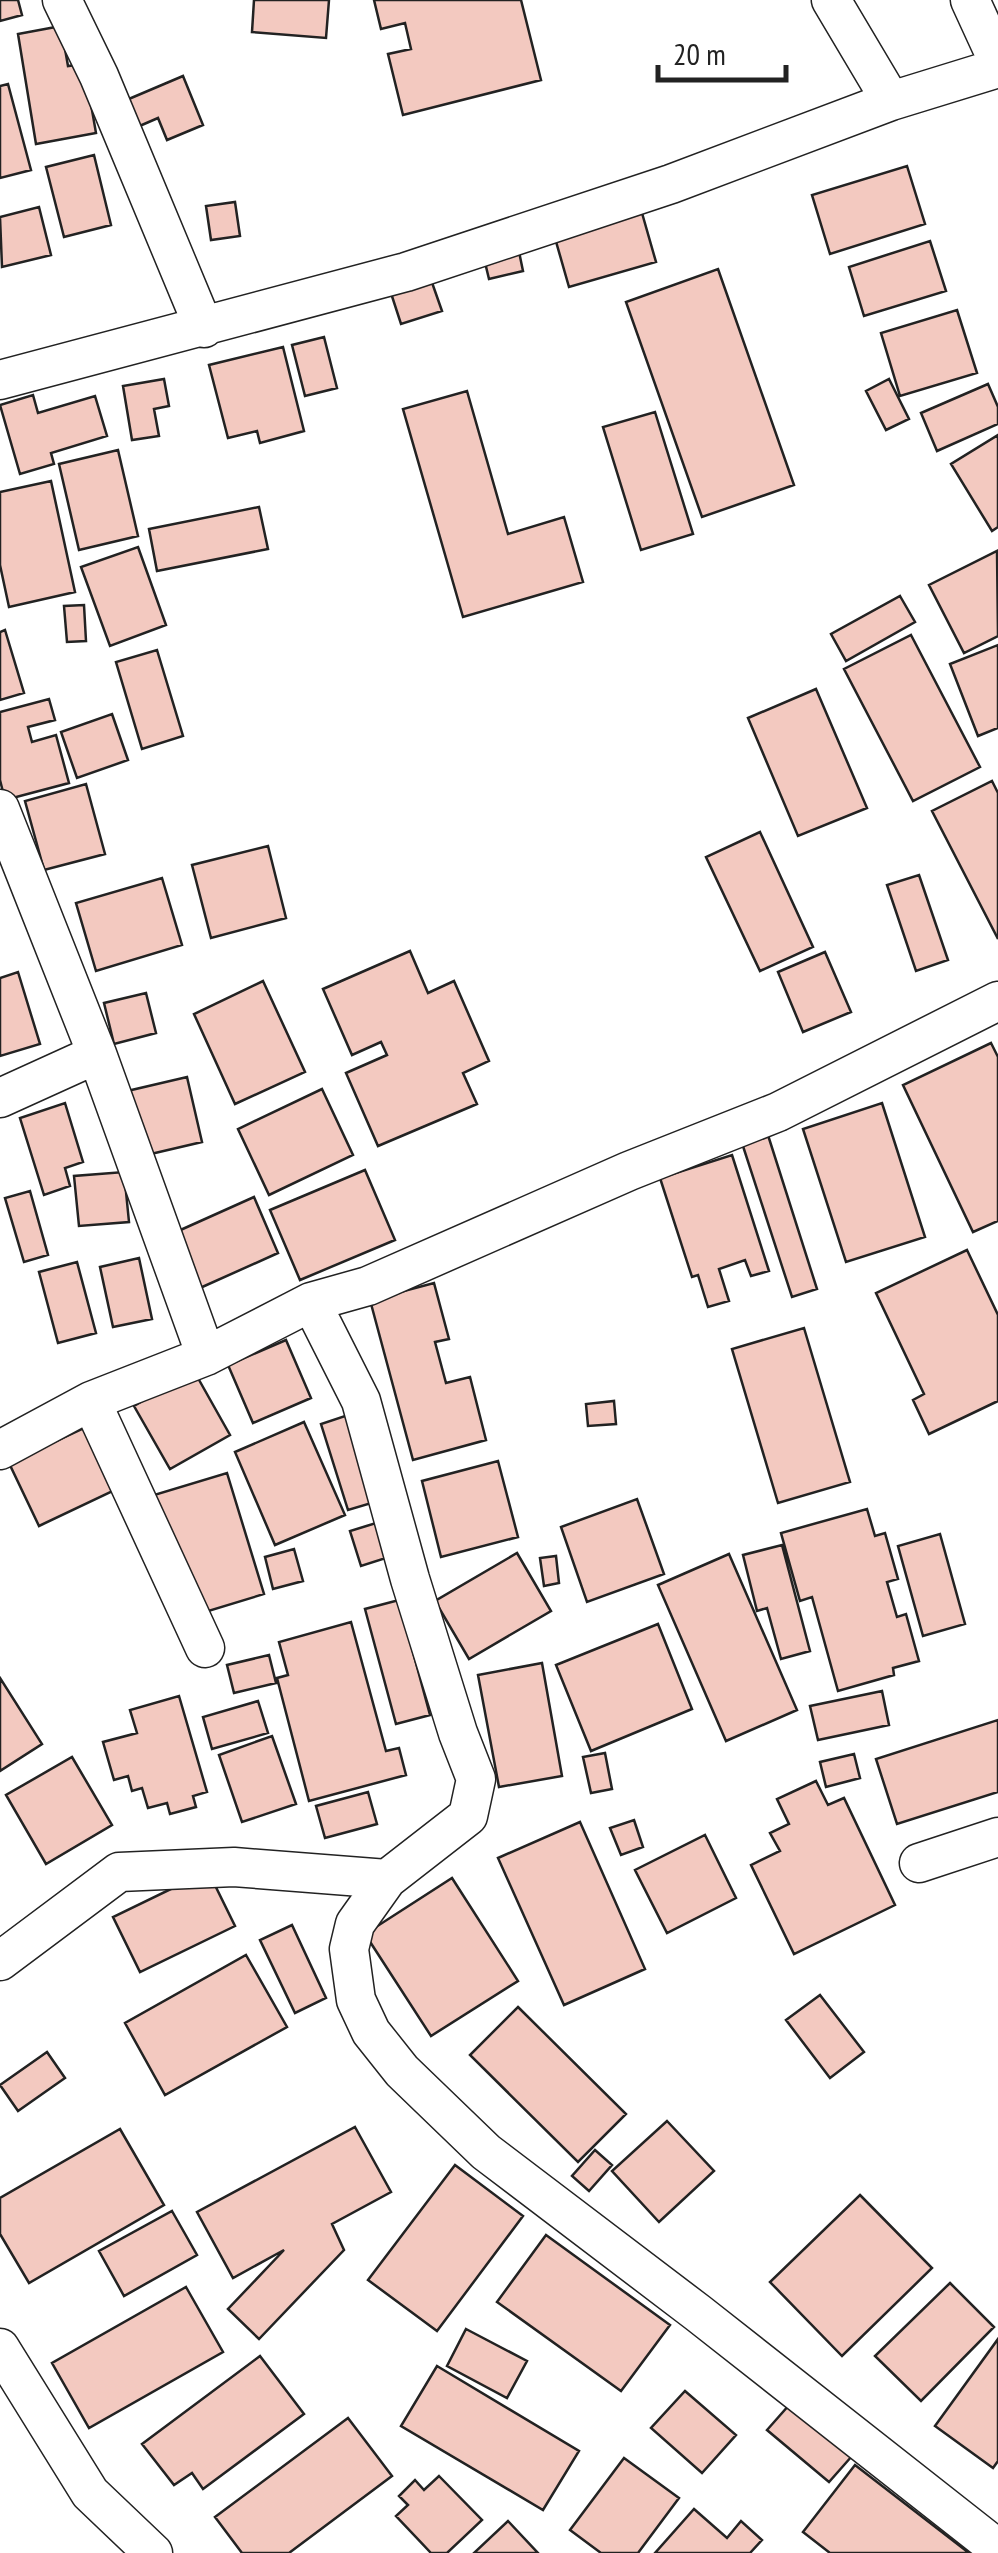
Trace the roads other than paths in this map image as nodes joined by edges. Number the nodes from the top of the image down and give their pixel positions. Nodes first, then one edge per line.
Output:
1 (62, 0) edge
2 (831, 0) edge
3 (970, 0) edge
4 (998, 65) edge
5 (891, 101) junction
6 (204, 328) junction
7 (0, 380) edge
8 (0, 808) edge
9 (998, 1001) edge
10 (97, 1054) junction
11 (0, 1098) edge
12 (310, 1302) junction
13 (206, 1356) junction
14 (91, 1401) junction
15 (0, 1450) edge
16 (205, 1648) dead end
17 (998, 1837) edge
18 (919, 1863) dead end
19 (387, 1879) junction
20 (0, 1962) edge
21 (0, 2348) edge
22 (998, 2550) edge
23 (153, 2553) edge

1 - 6 street
2 - 5 street
3 - 4 street
4 - 5 street
5 - 6 street
6 - 7 street
8 - 10 street
9 - 12 street
10 - 11 street
10 - 13 street
12 - 13 street
12 - 19 street
13 - 14 street
14 - 15 street
14 - 16 street
17 - 18 street
19 - 20 street
19 - 22 street
21 - 23 street

